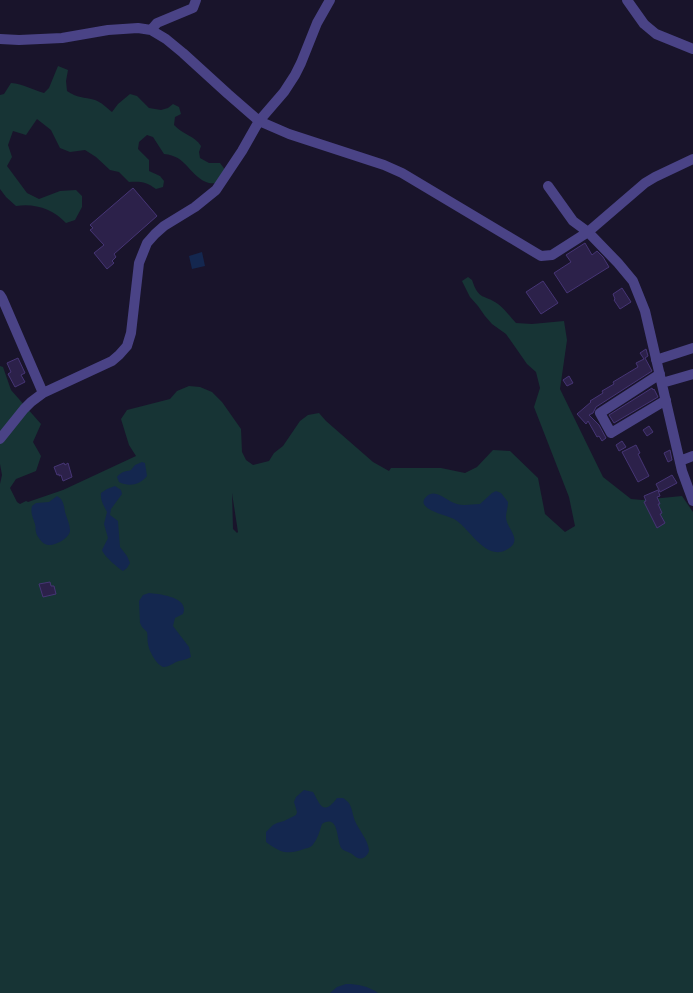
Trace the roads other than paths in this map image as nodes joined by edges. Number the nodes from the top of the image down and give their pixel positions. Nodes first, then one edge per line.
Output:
1 (196, 0) edge
2 (330, 0) edge
3 (627, 0) edge
4 (151, 30) junction
5 (0, 39) edge
6 (693, 49) edge
7 (259, 121) junction
8 (693, 159) edge
9 (548, 186) dead end
10 (588, 232) junction
11 (0, 295) edge
12 (693, 348) edge
13 (656, 360) junction
14 (693, 374) edge
15 (661, 379) junction
16 (43, 393) junction
17 (666, 400) junction
18 (0, 439) edge
19 (693, 456) edge
20 (680, 461) junction
21 (693, 501) edge

1 - 4 street
2 - 7 street
3 - 6 street
4 - 5 street
4 - 7 street
7 - 10 street
7 - 16 street
8 - 10 street
9 - 10 street
10 - 13 street
11 - 16 street
12 - 13 street
13 - 15 street
14 - 15 street
15 - 17 street
15 - 17 street
16 - 18 street
17 - 20 street
19 - 20 street
20 - 21 street

